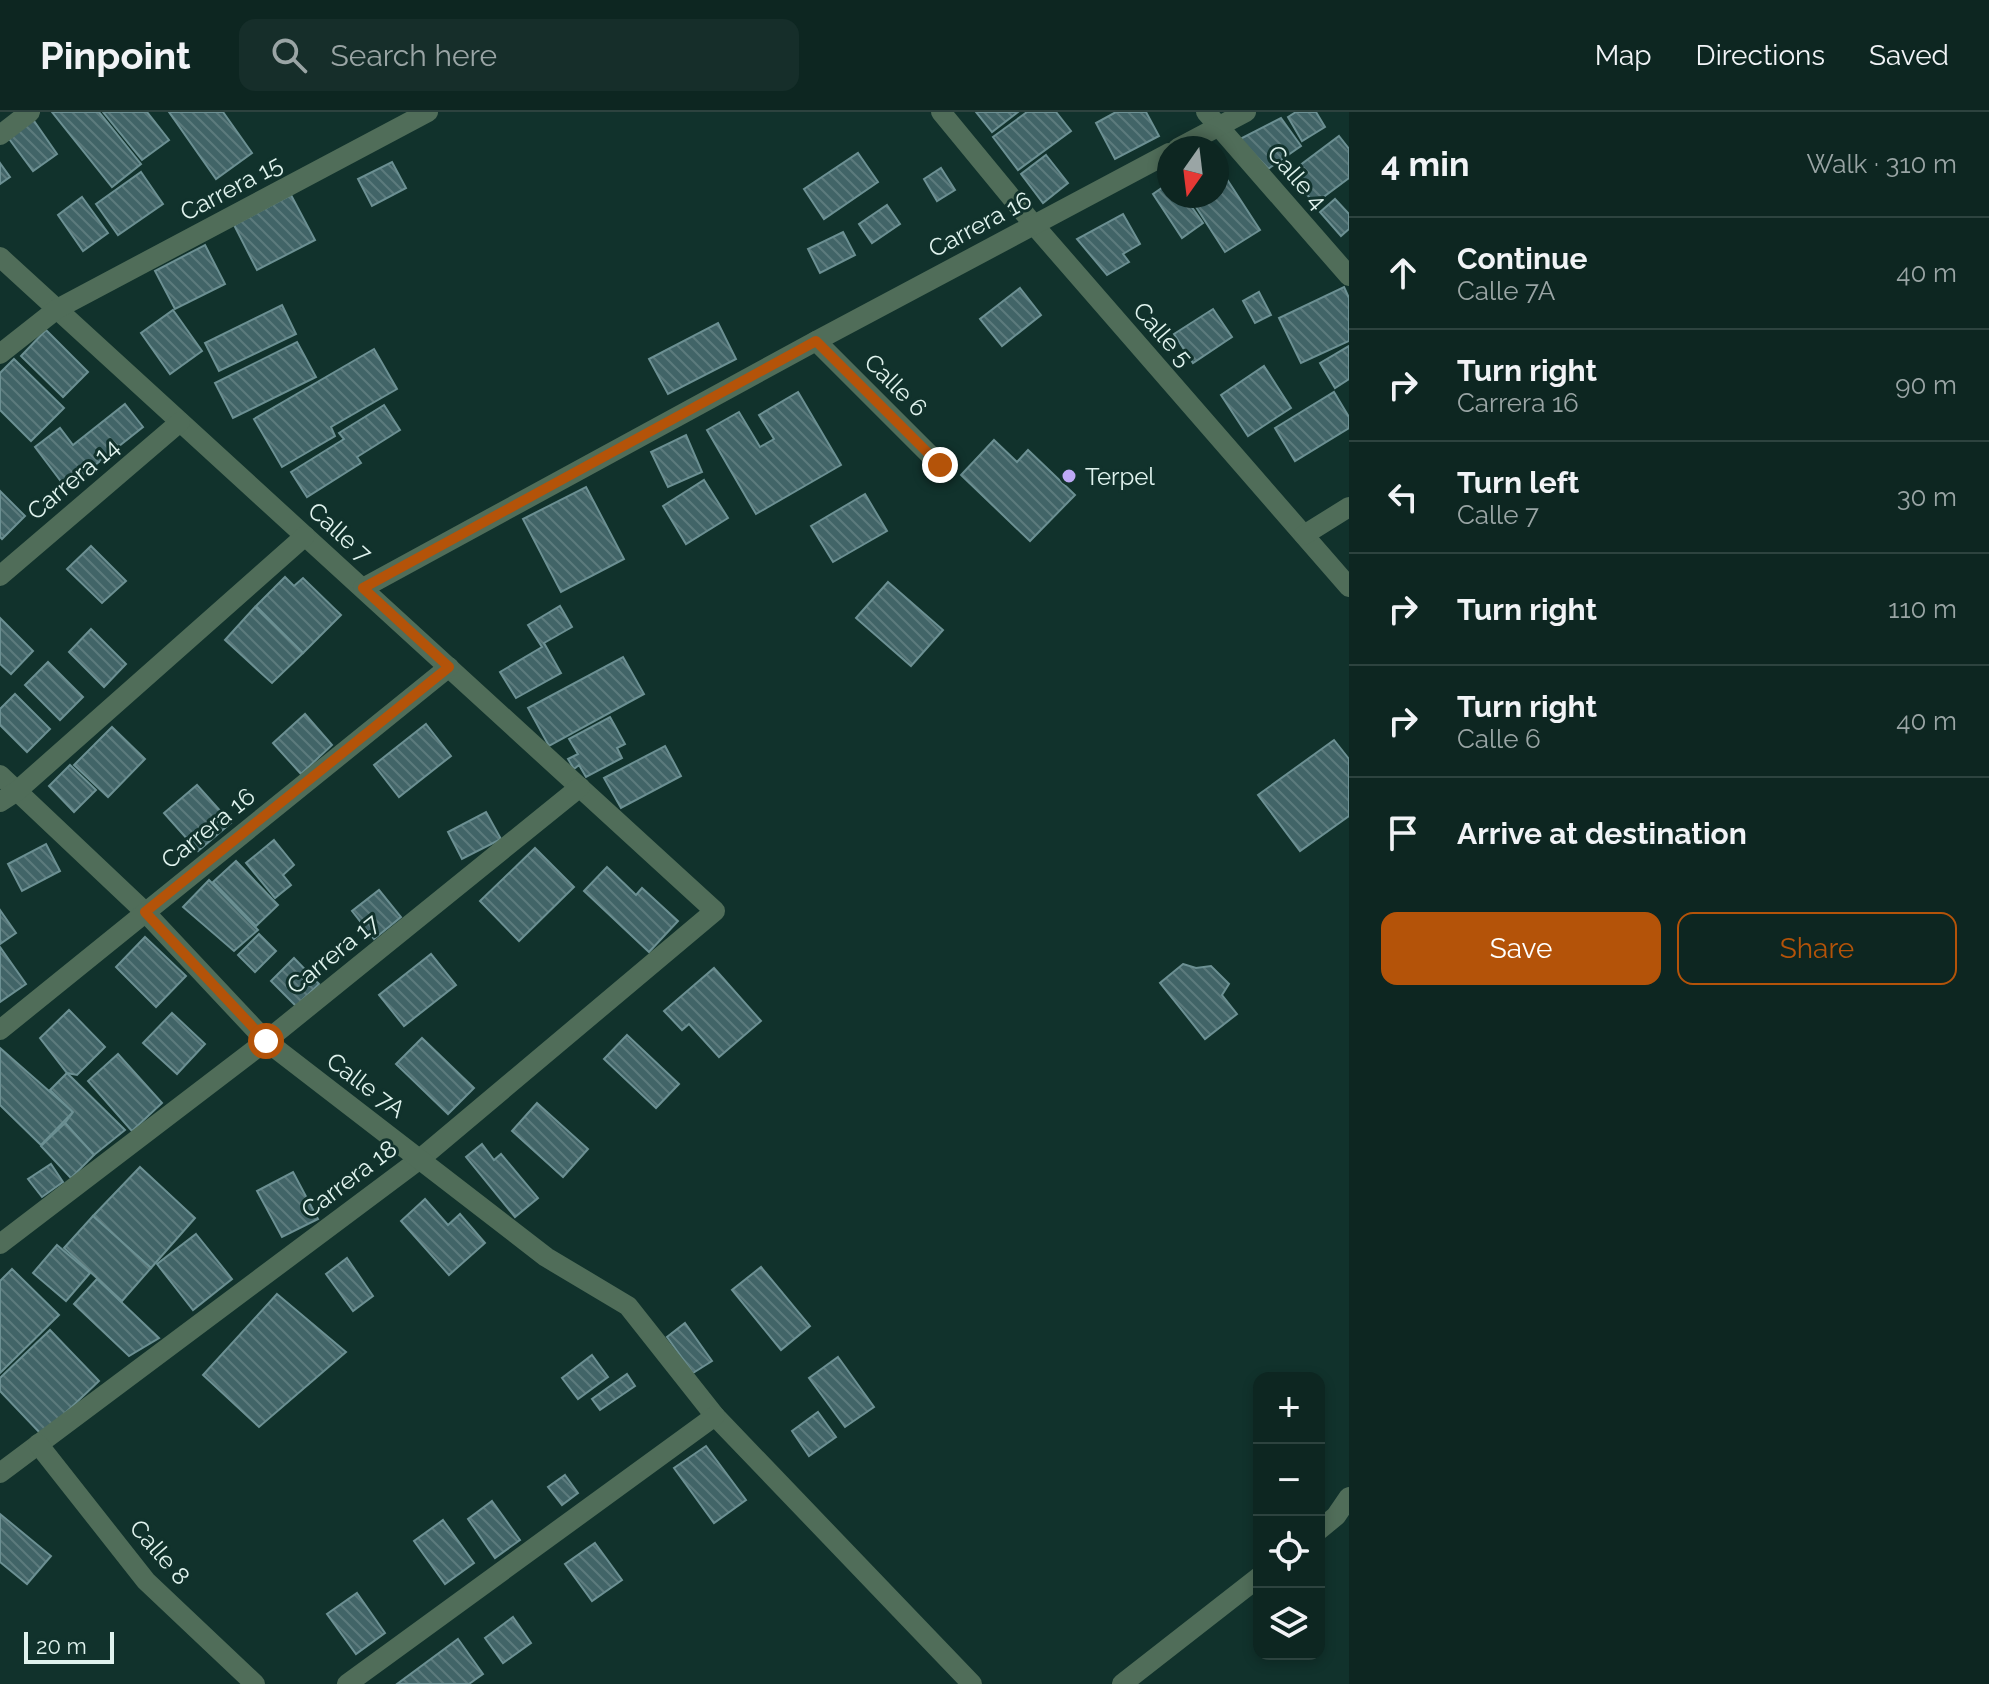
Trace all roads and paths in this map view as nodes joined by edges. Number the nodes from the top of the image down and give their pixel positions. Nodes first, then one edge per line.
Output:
1 (30, 112) edge
2 (428, 112) edge
3 (941, 112) edge
4 (1246, 112) edge
5 (1212, 119) edge
6 (0, 135) edge
7 (1192, 136) edge
8 (1157, 159) edge
9 (1034, 225) junction
10 (0, 257) edge
11 (1349, 276) edge
12 (57, 309) junction
13 (816, 341) junction
14 (0, 354) edge
15 (180, 422) junction
16 (940, 465) dead end
17 (1349, 507) edge
18 (1304, 535) junction
19 (305, 536) junction
20 (0, 576) edge
21 (1349, 587) edge
22 (363, 588) junction
23 (449, 667) junction
24 (0, 775) edge
25 (580, 787) junction
26 (9, 796) edge
27 (715, 911) joint
28 (145, 912) junction
29 (0, 1030) edge
30 (266, 1041) junction
31 (420, 1159) junction
32 (0, 1244) edge
33 (715, 1416) junction
34 (38, 1444) junction
35 (0, 1473) edge
36 (1349, 1497) edge
37 (1325, 1525) edge
38 (1253, 1582) edge
39 (255, 1684) edge
40 (347, 1684) edge
41 (972, 1684) edge
42 (1122, 1684) edge

1 - 6 street
2 - 12 street, Carrera 15
3 - 9 street, Calle 5
4 - 5 street
5 - 7 street
5 - 11 street, Calle 4
8 - 9 street, Carrera 16
9 - 13 street, Carrera 16
9 - 18 street, Calle 5
10 - 12 street, Calle 7
12 - 14 street, Carrera 15
12 - 15 street, Calle 7
13 - 16 street, Calle 6
13 - 22 street, Carrera 16
15 - 19 street, Calle 7
15 - 20 street, Carrera 14
17 - 18 street
18 - 21 street, Calle 5
19 - 22 street, Calle 7
19 - 26 street
22 - 23 street, Calle 7
23 - 25 street, Calle 7
23 - 28 street, Carrera 16
24 - 26 street, Calle 7A
25 - 27 street, Calle 7
25 - 30 street, Carrera 17
26 - 28 street, Calle 7A
27 - 31 street, Carrera 18
28 - 29 street, Carrera 16
28 - 30 street, Calle 7A
30 - 31 street, Calle 7A
30 - 32 street, Carrera 17
31 - 33 street, Calle 7A
31 - 34 street, Carrera 18
33 - 40 street
33 - 41 street, Calle 7A
34 - 35 street, Carrera 18
34 - 39 street, Calle 8
36 - 37 street
38 - 42 street

